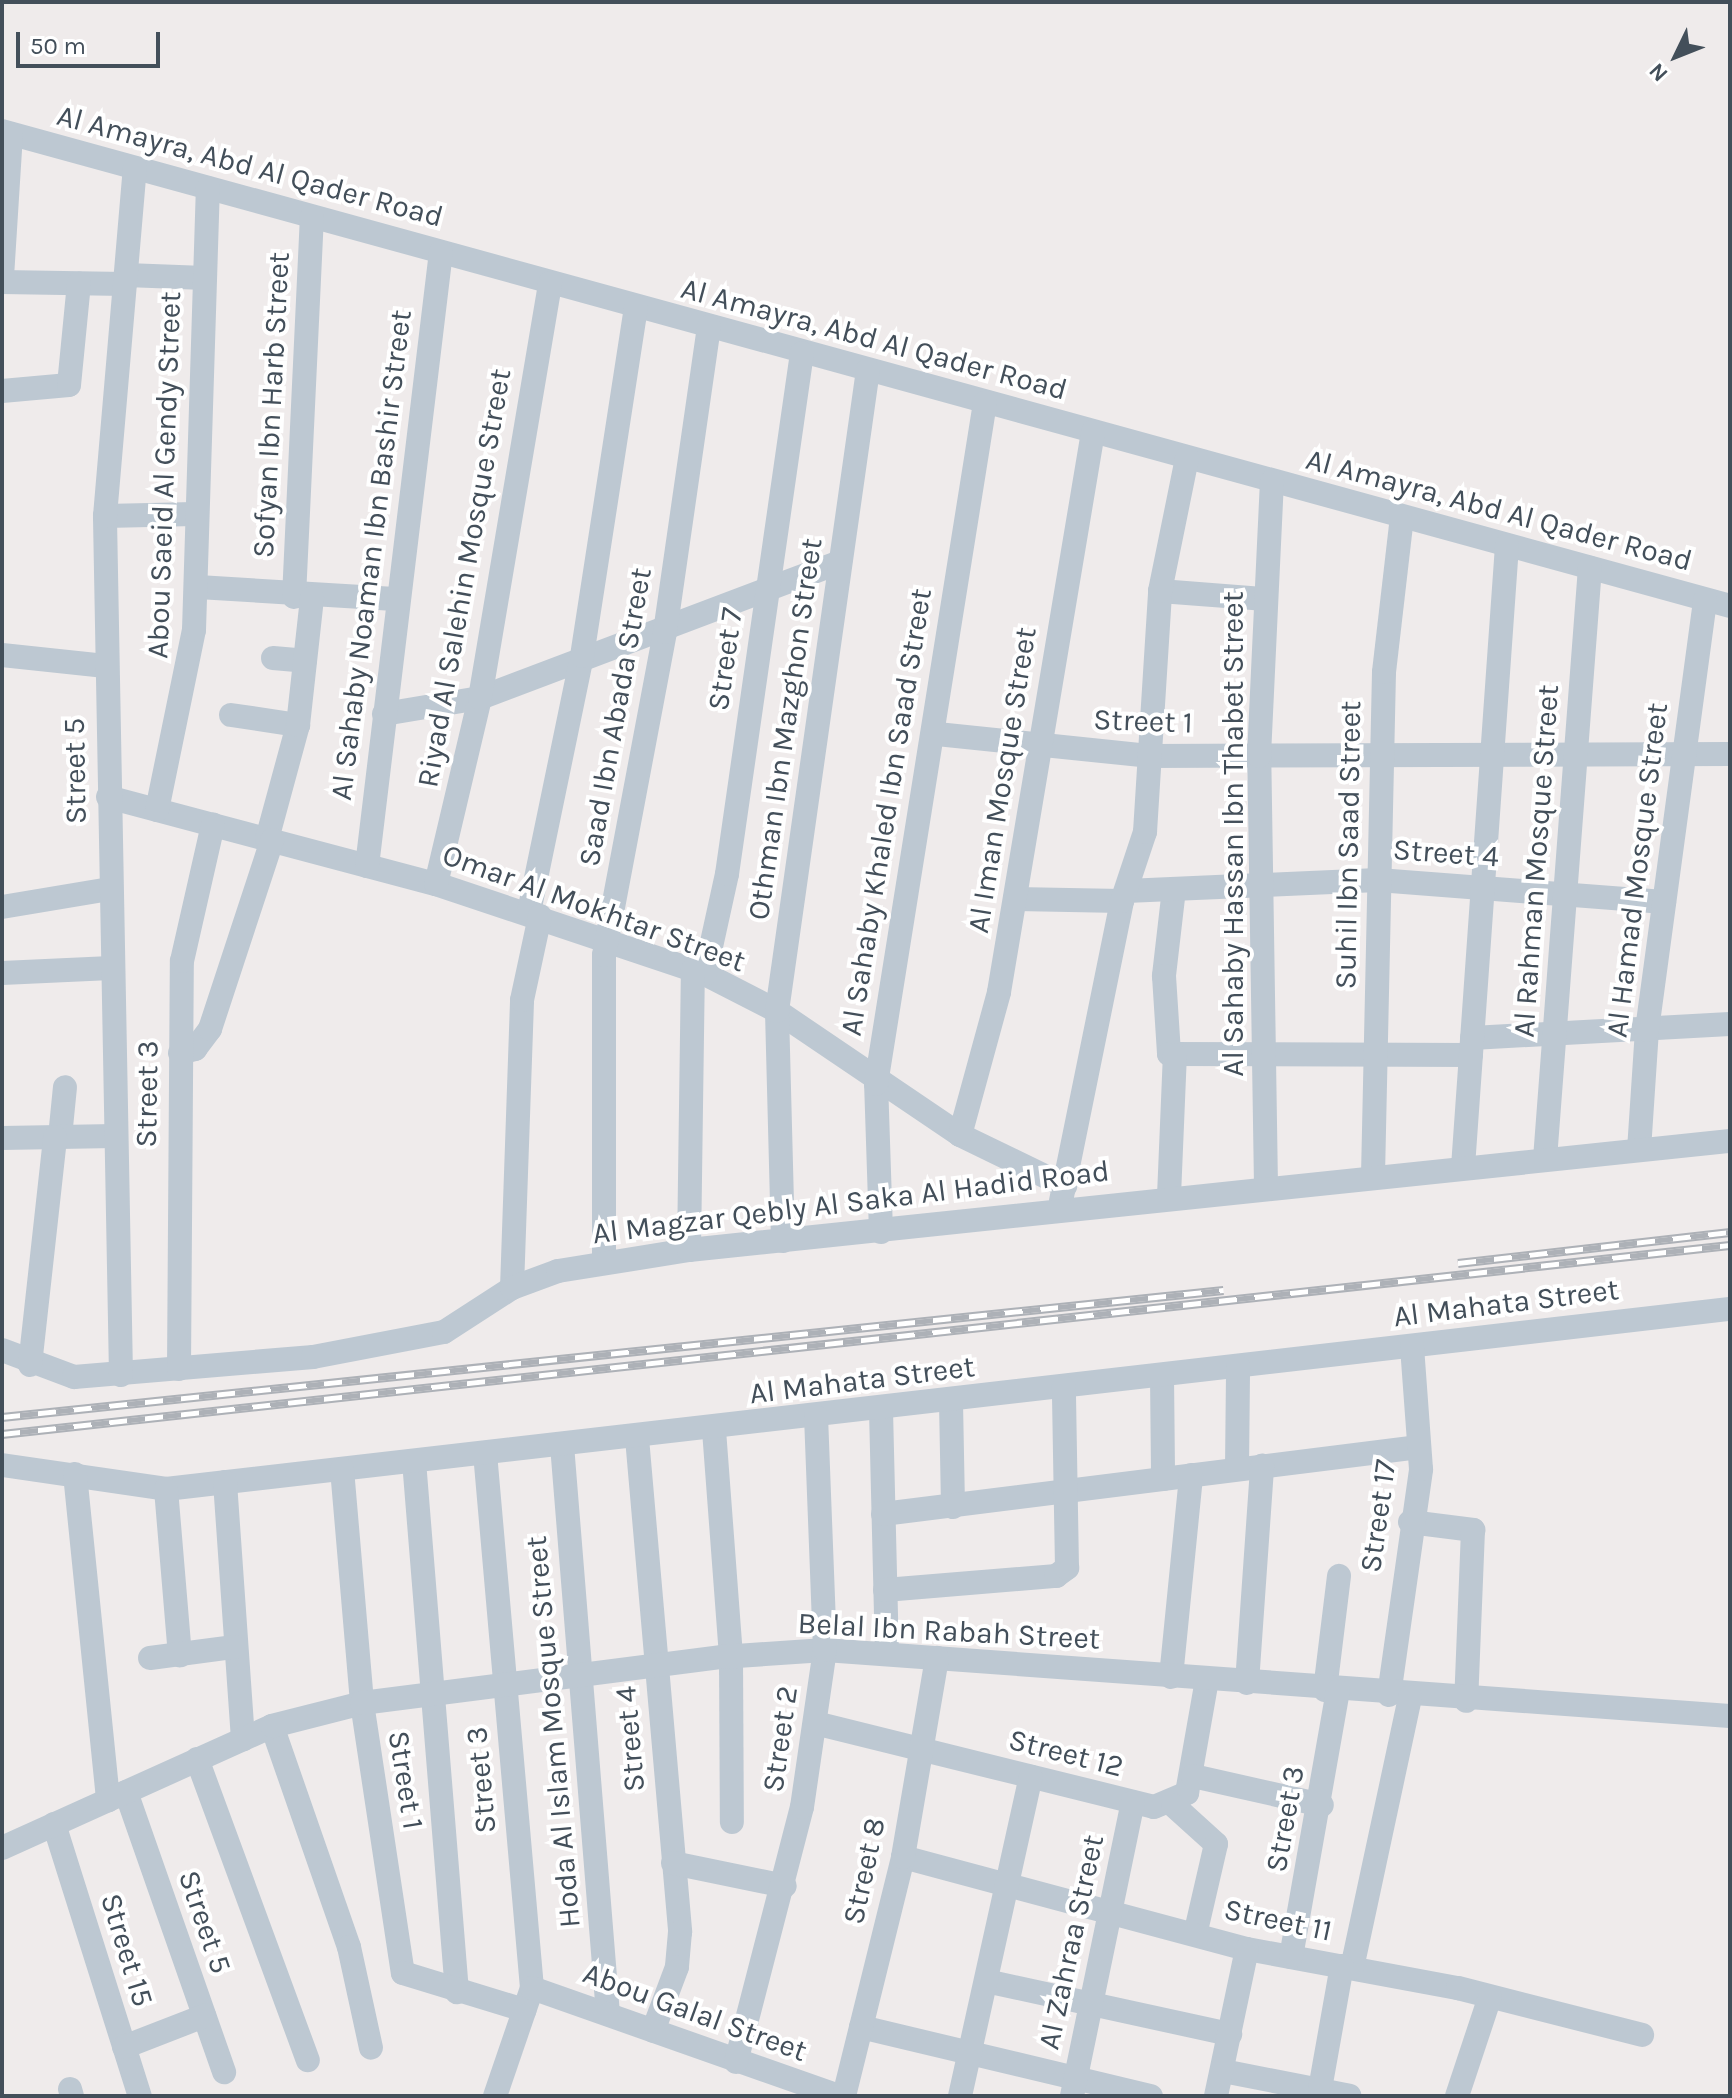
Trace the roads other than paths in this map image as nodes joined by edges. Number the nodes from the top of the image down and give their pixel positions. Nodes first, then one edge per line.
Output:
1 (7, 132) edge
2 (135, 168) junction
3 (208, 188) junction
4 (4, 216) edge
5 (312, 217) junction
6 (441, 252) junction
7 (205, 278) junction
8 (2, 279) edge
9 (125, 280) junction
10 (79, 283) junction
11 (550, 283) junction
12 (636, 307) junction
13 (709, 327) junction
14 (802, 353) junction
15 (868, 370) junction
16 (2, 391) edge
17 (985, 403) junction
18 (1093, 432) junction
19 (1187, 458) junction
20 (1272, 481) junction
21 (194, 514) junction
22 (105, 516) junction
23 (1402, 517) junction
24 (1507, 546) junction
25 (840, 562) junction
26 (1590, 568) junction
27 (198, 587) junction
28 (1160, 591) junction
29 (767, 594) junction
30 (303, 597) junction
31 (395, 599) junction
32 (1263, 599) junction
33 (1705, 600) junction
34 (1730, 606) edge
35 (665, 632) junction
36 (2, 655) edge
37 (273, 658) dead end
38 (305, 661) junction
39 (581, 663) junction
40 (105, 666) junction
41 (480, 698) junction
42 (384, 714) junction
43 (231, 715) dead end
44 (298, 725) junction
45 (937, 734) junction
46 (1040, 748) junction
47 (1380, 753) junction
48 (1491, 753) junction
49 (1576, 753) junction
50 (1684, 753) junction
51 (1730, 754) edge
52 (1149, 756) junction
53 (1259, 756) junction
54 (108, 797) junction
55 (157, 810) junction
56 (213, 824) junction
57 (270, 840) junction
58 (367, 866) junction
59 (1378, 880) junction
60 (436, 884) junction
61 (1260, 886) junction
62 (1482, 887) junction
63 (110, 889) junction
64 (1174, 889) junction
65 (1124, 896) junction
66 (1565, 897) junction
67 (1015, 899) junction
68 (1664, 902) junction
69 (2, 907) edge
70 (534, 914) junction
71 (608, 940) junction
72 (111, 968) junction
73 (699, 972) junction
74 (2, 973) edge
75 (777, 1011) junction
76 (1730, 1024) edge
77 (1647, 1030) junction
78 (1555, 1034) junction
79 (1472, 1046) junction
80 (180, 1053) junction
81 (1175, 1055) junction
82 (1266, 1055) junction
83 (1375, 1057) junction
84 (876, 1084) junction
85 (65, 1087) dead end
86 (960, 1135) junction
87 (115, 1136) junction
88 (58, 1137) junction
89 (2, 1138) edge
90 (1730, 1141) edge
91 (1639, 1150) junction
92 (1545, 1159) junction
93 (1463, 1167) junction
94 (1373, 1176) junction
95 (1065, 1186) junction
96 (1266, 1186) junction
97 (1169, 1196) junction
98 (1059, 1211) junction
99 (881, 1232) junction
100 (783, 1241) junction
101 (689, 1250) junction
102 (604, 1263) junction
103 (512, 1288) junction
104 (1730, 1309) edge
105 (1412, 1346) junction
106 (2, 1350) edge
107 (30, 1365) junction
108 (1238, 1367) junction
109 (179, 1369) junction
110 (121, 1375) junction
111 (1162, 1376) junction
112 (1064, 1388) junction
113 (951, 1402) junction
114 (881, 1410) junction
115 (816, 1417) junction
116 (714, 1430) junction
117 (637, 1438) junction
118 (562, 1445) junction
119 (1419, 1447) junction
120 (485, 1453) junction
121 (414, 1461) junction
122 (2, 1465) edge
123 (1262, 1466) junction
124 (342, 1469) junction
125 (1237, 1469) junction
126 (75, 1474) junction
127 (1191, 1475) junction
128 (1163, 1479) junction
129 (225, 1482) junction
130 (166, 1489) junction
131 (1066, 1496) junction
132 (953, 1507) junction
133 (883, 1514) junction
134 (1410, 1522) junction
135 (1339, 1576) dead end
136 (885, 1590) junction
137 (234, 1647) junction
138 (825, 1650) junction
139 (887, 1654) junction
140 (180, 1655) junction
141 (731, 1657) junction
142 (150, 1658) dead end
143 (937, 1658) junction
144 (656, 1670) junction
145 (1171, 1677) junction
146 (581, 1678) junction
147 (1207, 1680) junction
148 (1247, 1683) junction
149 (505, 1687) junction
150 (1331, 1691) junction
151 (434, 1695) junction
152 (1400, 1696) junction
153 (1466, 1701) junction
154 (362, 1703) junction
155 (1730, 1716) edge
156 (815, 1723) junction
157 (272, 1726) junction
158 (243, 1739) junction
159 (921, 1749) junction
160 (197, 1759) junction
161 (1193, 1776) junction
162 (1031, 1777) junction
163 (117, 1796) junction
164 (1133, 1802) junction
165 (1173, 1805) junction
166 (1322, 1805) junction
167 (732, 1822) dead end
168 (54, 1824) junction
169 (2, 1848) edge
170 (903, 1857) junction
171 (673, 1863) junction
172 (1008, 1885) junction
173 (785, 1886) junction
174 (1111, 1912) junction
175 (1195, 1935) junction
176 (1247, 1949) junction
177 (1291, 1957) junction
178 (1347, 1967) junction
179 (986, 1981) junction
180 (457, 1992) junction
181 (1490, 1997) junction
182 (528, 1999) junction
183 (1090, 2006) junction
184 (608, 2014) junction
185 (204, 2016) junction
186 (861, 2027) junction
187 (653, 2031) junction
188 (1230, 2034) junction
189 (1642, 2035) dead end
190 (124, 2047) junction
191 (371, 2048) dead end
192 (970, 2054) junction
193 (308, 2060) dead end
194 (736, 2062) junction
195 (1223, 2071) junction
196 (224, 2072) dead end
197 (1073, 2088) edge
198 (1283, 2089) edge
199 (1320, 2089) junction
200 (140, 2096) edge
201 (495, 2096) edge
202 (838, 2096) edge
203 (844, 2096) edge
204 (960, 2096) edge
205 (1151, 2096) edge
206 (1216, 2096) edge
207 (1350, 2096) edge
208 (1457, 2096) edge

1 - 2 street, Al Amayra, Abd Al Qader Road
1 - 4 street
2 - 3 street, Al Amayra, Abd Al Qader Road
2 - 9 street, Street 5
3 - 5 street, Al Amayra, Abd Al Qader Road
3 - 7 street, Abou Saeid Al Gendy Street
4 - 8 street
5 - 6 street, Al Amayra, Abd Al Qader Road
5 - 30 street, Sofyan Ibn Harb Street
6 - 11 street, Al Amayra, Abd Al Qader Road
6 - 31 street, Al Sahaby Noaman Ibn Bashir Street
7 - 9 street
7 - 21 street, Abou Saeid Al Gendy Street
8 - 10 street
9 - 10 street
9 - 22 street, Street 5
10 - 16 street
11 - 12 street, Al Amayra, Abd Al Qader Road
11 - 41 street, Riyad Al Salehin Mosque Street
12 - 13 street, Al Amayra, Abd Al Qader Road
12 - 39 street
13 - 14 street, Al Amayra, Abd Al Qader Road
13 - 35 street, Saad Ibn Abada Street
14 - 15 street, Al Amayra, Abd Al Qader Road
14 - 29 street, Street 7
15 - 17 street, Al Amayra, Abd Al Qader Road
15 - 25 street, Othman Ibn Mazghon Street
17 - 18 street, Al Amayra, Abd Al Qader Road
17 - 45 street, Al Sahaby Khaled Ibn Saad Street
18 - 19 street, Al Amayra, Abd Al Qader Road
18 - 46 street, Al Iman Mosque Street
19 - 20 street, Al Amayra, Abd Al Qader Road
19 - 28 street
20 - 23 street, Al Amayra, Abd Al Qader Road
20 - 32 street, Al Sahaby Hassan Ibn Thabet Street
21 - 22 street
21 - 27 street, Abou Saeid Al Gendy Street
22 - 40 street, Street 5
23 - 24 street, Al Amayra, Abd Al Qader Road
23 - 47 street, Suhil Ibn Saad Street
24 - 26 street, Al Amayra, Abd Al Qader Road
24 - 48 street
25 - 29 street
25 - 75 street, Othman Ibn Mazghon Street
26 - 33 street, Al Amayra, Abd Al Qader Road
26 - 49 street, Al Rahman Mosque Street
27 - 30 street
27 - 55 street, Abou Saeid Al Gendy Street
28 - 32 street
28 - 52 street
29 - 35 street
29 - 73 street, Street 7
30 - 31 street
30 - 38 street, Sofyan Ibn Harb Street
31 - 42 street, Al Sahaby Noaman Ibn Bashir Street
32 - 53 street, Al Sahaby Hassan Ibn Thabet Street
33 - 34 street, Al Amayra, Abd Al Qader Road
33 - 50 street, Al Hamad Mosque Street
35 - 39 street
35 - 71 street, Saad Ibn Abada Street
36 - 40 street
37 - 38 street
38 - 44 street, Sofyan Ibn Harb Street
39 - 41 street
39 - 70 street
40 - 54 street, Street 5
41 - 42 street
41 - 60 street, Riyad Al Salehin Mosque Street
42 - 58 street, Al Sahaby Noaman Ibn Bashir Street
43 - 44 street
44 - 57 street, Sofyan Ibn Harb Street
45 - 46 street, Street 1
45 - 84 street, Al Sahaby Khaled Ibn Saad Street
46 - 52 street, Street 1
46 - 67 street, Al Iman Mosque Street
47 - 48 street, Street 1
47 - 53 street, Street 1
47 - 59 street, Suhil Ibn Saad Street
48 - 49 street, Street 1
48 - 62 street
49 - 50 street, Street 1
49 - 66 street, Al Rahman Mosque Street
50 - 51 street, Street 1
50 - 68 street, Al Hamad Mosque Street
52 - 53 street, Street 1
52 - 65 street
53 - 61 street, Al Sahaby Hassan Ibn Thabet Street
54 - 55 street, Omar Al Mokhtar Street
54 - 63 street, Street 5
55 - 56 street, Omar Al Mokhtar Street
56 - 57 street, Omar Al Mokhtar Street
56 - 80 street, Street 3
57 - 58 street, Omar Al Mokhtar Street
57 - 80 street, Sofyan Ibn Harb Street
58 - 60 street, Omar Al Mokhtar Street
59 - 61 street, Street 4
59 - 62 street, Street 4
59 - 83 street, Suhil Ibn Saad Street
60 - 70 street, Omar Al Mokhtar Street
61 - 64 street, Street 4
61 - 82 street, Al Sahaby Hassan Ibn Thabet Street
62 - 66 street, Street 4
62 - 79 street
63 - 69 street
63 - 72 street, Street 5
64 - 65 street, Street 4
64 - 81 street
65 - 67 street, Street 4
65 - 95 street
66 - 68 street, Street 4
66 - 78 street, Al Rahman Mosque Street
67 - 86 street, Al Iman Mosque Street
68 - 77 street, Al Hamad Mosque Street
70 - 71 street, Omar Al Mokhtar Street
70 - 103 street
71 - 73 street, Omar Al Mokhtar Street
71 - 102 street, Saad Ibn Abada Street
72 - 74 street
72 - 87 street, Street 5
73 - 75 street, Omar Al Mokhtar Street
73 - 101 street, Street 7
75 - 84 street, Omar Al Mokhtar Street
75 - 100 street, Othman Ibn Mazghon Street
76 - 77 street
77 - 78 street
77 - 91 street, Al Hamad Mosque Street
78 - 79 street
78 - 92 street, Al Rahman Mosque Street
79 - 83 street
79 - 93 street
80 - 109 street, Street 3
81 - 82 street
81 - 97 street
82 - 83 street
82 - 96 street, Al Sahaby Hassan Ibn Thabet Street
83 - 94 street, Suhil Ibn Saad Street
84 - 86 street, Omar Al Mokhtar Street
84 - 99 street, Al Sahaby Khaled Ibn Saad Street
85 - 88 street
86 - 95 street, Omar Al Mokhtar Street
87 - 88 street
87 - 110 street, Street 5
88 - 89 street
88 - 107 street
90 - 91 street, Al Magzar Qebly Al Saka Al Hadid Road
91 - 92 street, Al Magzar Qebly Al Saka Al Hadid Road
92 - 93 street, Al Magzar Qebly Al Saka Al Hadid Road
93 - 94 street, Al Magzar Qebly Al Saka Al Hadid Road
94 - 96 street, Al Magzar Qebly Al Saka Al Hadid Road
95 - 98 street
96 - 97 street, Al Magzar Qebly Al Saka Al Hadid Road
97 - 98 street, Al Magzar Qebly Al Saka Al Hadid Road
98 - 99 street, Al Magzar Qebly Al Saka Al Hadid Road
99 - 100 street, Al Magzar Qebly Al Saka Al Hadid Road
100 - 101 street, Al Magzar Qebly Al Saka Al Hadid Road
101 - 102 street, Al Magzar Qebly Al Saka Al Hadid Road
102 - 103 street, Al Magzar Qebly Al Saka Al Hadid Road
103 - 109 street, Al Magzar Qebly Al Saka Al Hadid Road
104 - 105 street, Al Mahata Street
105 - 108 street, Al Mahata Street
105 - 119 street, Street 17
106 - 107 street, Al Magzar Qebly Al Saka Al Hadid Road
107 - 110 street, Al Magzar Qebly Al Saka Al Hadid Road
108 - 111 street, Al Mahata Street
108 - 125 street
109 - 110 street, Al Magzar Qebly Al Saka Al Hadid Road
111 - 112 street, Al Mahata Street
111 - 128 street
112 - 113 street, Al Mahata Street
112 - 131 street
113 - 114 street, Al Mahata Street
113 - 132 street
114 - 115 street, Al Mahata Street
114 - 133 street
115 - 116 street, Al Mahata Street
115 - 138 street, Street 2
116 - 117 street, Al Mahata Street
116 - 141 street
117 - 118 street, Al Mahata Street
117 - 144 street, Street 4
118 - 120 street, Al Mahata Street
118 - 146 street, Hoda Al Islam Mosque Street
119 - 123 street
119 - 134 street, Street 17
120 - 121 street, Al Mahata Street
120 - 149 street, Street 3
121 - 124 street, Al Mahata Street
121 - 151 street
122 - 126 street, Al Mahata Street
123 - 125 street
123 - 148 street
124 - 129 street, Al Mahata Street
124 - 154 street, Street 1
125 - 127 street
126 - 130 street, Al Mahata Street
126 - 163 street, Street 5
127 - 128 street
127 - 145 street
128 - 131 street
129 - 130 street, Al Mahata Street
129 - 137 street
130 - 140 street
131 - 132 street
131 - 136 street
132 - 133 street
133 - 136 street
134 - 152 street, Street 17
134 - 153 street
135 - 150 street, Street 3
136 - 139 street
137 - 140 street
137 - 158 street
138 - 139 street, Belal Ibn Rabah Street
138 - 141 street, Belal Ibn Rabah Street
138 - 156 street, Street 2
139 - 143 street, Belal Ibn Rabah Street
140 - 142 street
141 - 144 street, Belal Ibn Rabah Street
141 - 167 street
143 - 145 street, Belal Ibn Rabah Street
143 - 159 street, Street 8
144 - 146 street, Belal Ibn Rabah Street
144 - 171 street, Street 4
145 - 147 street, Belal Ibn Rabah Street
146 - 149 street, Belal Ibn Rabah Street
146 - 184 street, Hoda Al Islam Mosque Street
147 - 148 street, Belal Ibn Rabah Street
147 - 161 street
148 - 150 street, Belal Ibn Rabah Street
149 - 151 street, Belal Ibn Rabah Street
149 - 182 street, Street 3
150 - 152 street, Belal Ibn Rabah Street
150 - 166 street, Street 3
151 - 154 street, Belal Ibn Rabah Street
151 - 180 street
152 - 153 street, Belal Ibn Rabah Street
152 - 178 street
153 - 155 street, Belal Ibn Rabah Street
154 - 157 street, Belal Ibn Rabah Street
154 - 180 street, Street 1
156 - 159 street, Street 12
156 - 173 street, Street 2
157 - 158 street, Belal Ibn Rabah Street
157 - 191 street
158 - 160 street, Belal Ibn Rabah Street
159 - 162 street, Street 12
159 - 170 street, Street 8
160 - 163 street, Belal Ibn Rabah Street
160 - 193 street
161 - 165 street
161 - 166 street
162 - 164 street, Street 12
162 - 172 street
163 - 168 street, Belal Ibn Rabah Street
163 - 185 street, Street 5
164 - 165 street, Street 12
164 - 174 street, Al Zahraa Street
165 - 175 street
166 - 177 street, Street 3
168 - 169 street, Belal Ibn Rabah Street
168 - 190 street, Street 15
170 - 172 street, Street 11
170 - 186 street, Street 8
171 - 173 street
171 - 187 street, Street 4
172 - 174 street, Street 11
172 - 179 street
173 - 194 street, Street 2
174 - 175 street, Street 11
174 - 183 street, Al Zahraa Street
175 - 176 street, Street 11
176 - 177 street, Street 11
176 - 188 street
177 - 178 street, Street 11
178 - 181 street, Street 11
178 - 199 street
179 - 183 street
179 - 192 street
180 - 182 street, Street 1
181 - 189 street, Street 11
181 - 208 street
182 - 184 street, Abou Galal Street
182 - 201 street, Street 3
183 - 188 street
183 - 197 street, Al Zahraa Street
184 - 187 street, Abou Galal Street
185 - 190 street
185 - 196 street, Street 5
186 - 192 street
186 - 203 street, Street 8
187 - 194 street, Abou Galal Street
188 - 195 street
190 - 200 street, Street 15
192 - 197 street
192 - 204 street
194 - 202 street, Abou Galal Street
195 - 198 street
195 - 206 street
197 - 205 street
198 - 199 street
199 - 207 street

